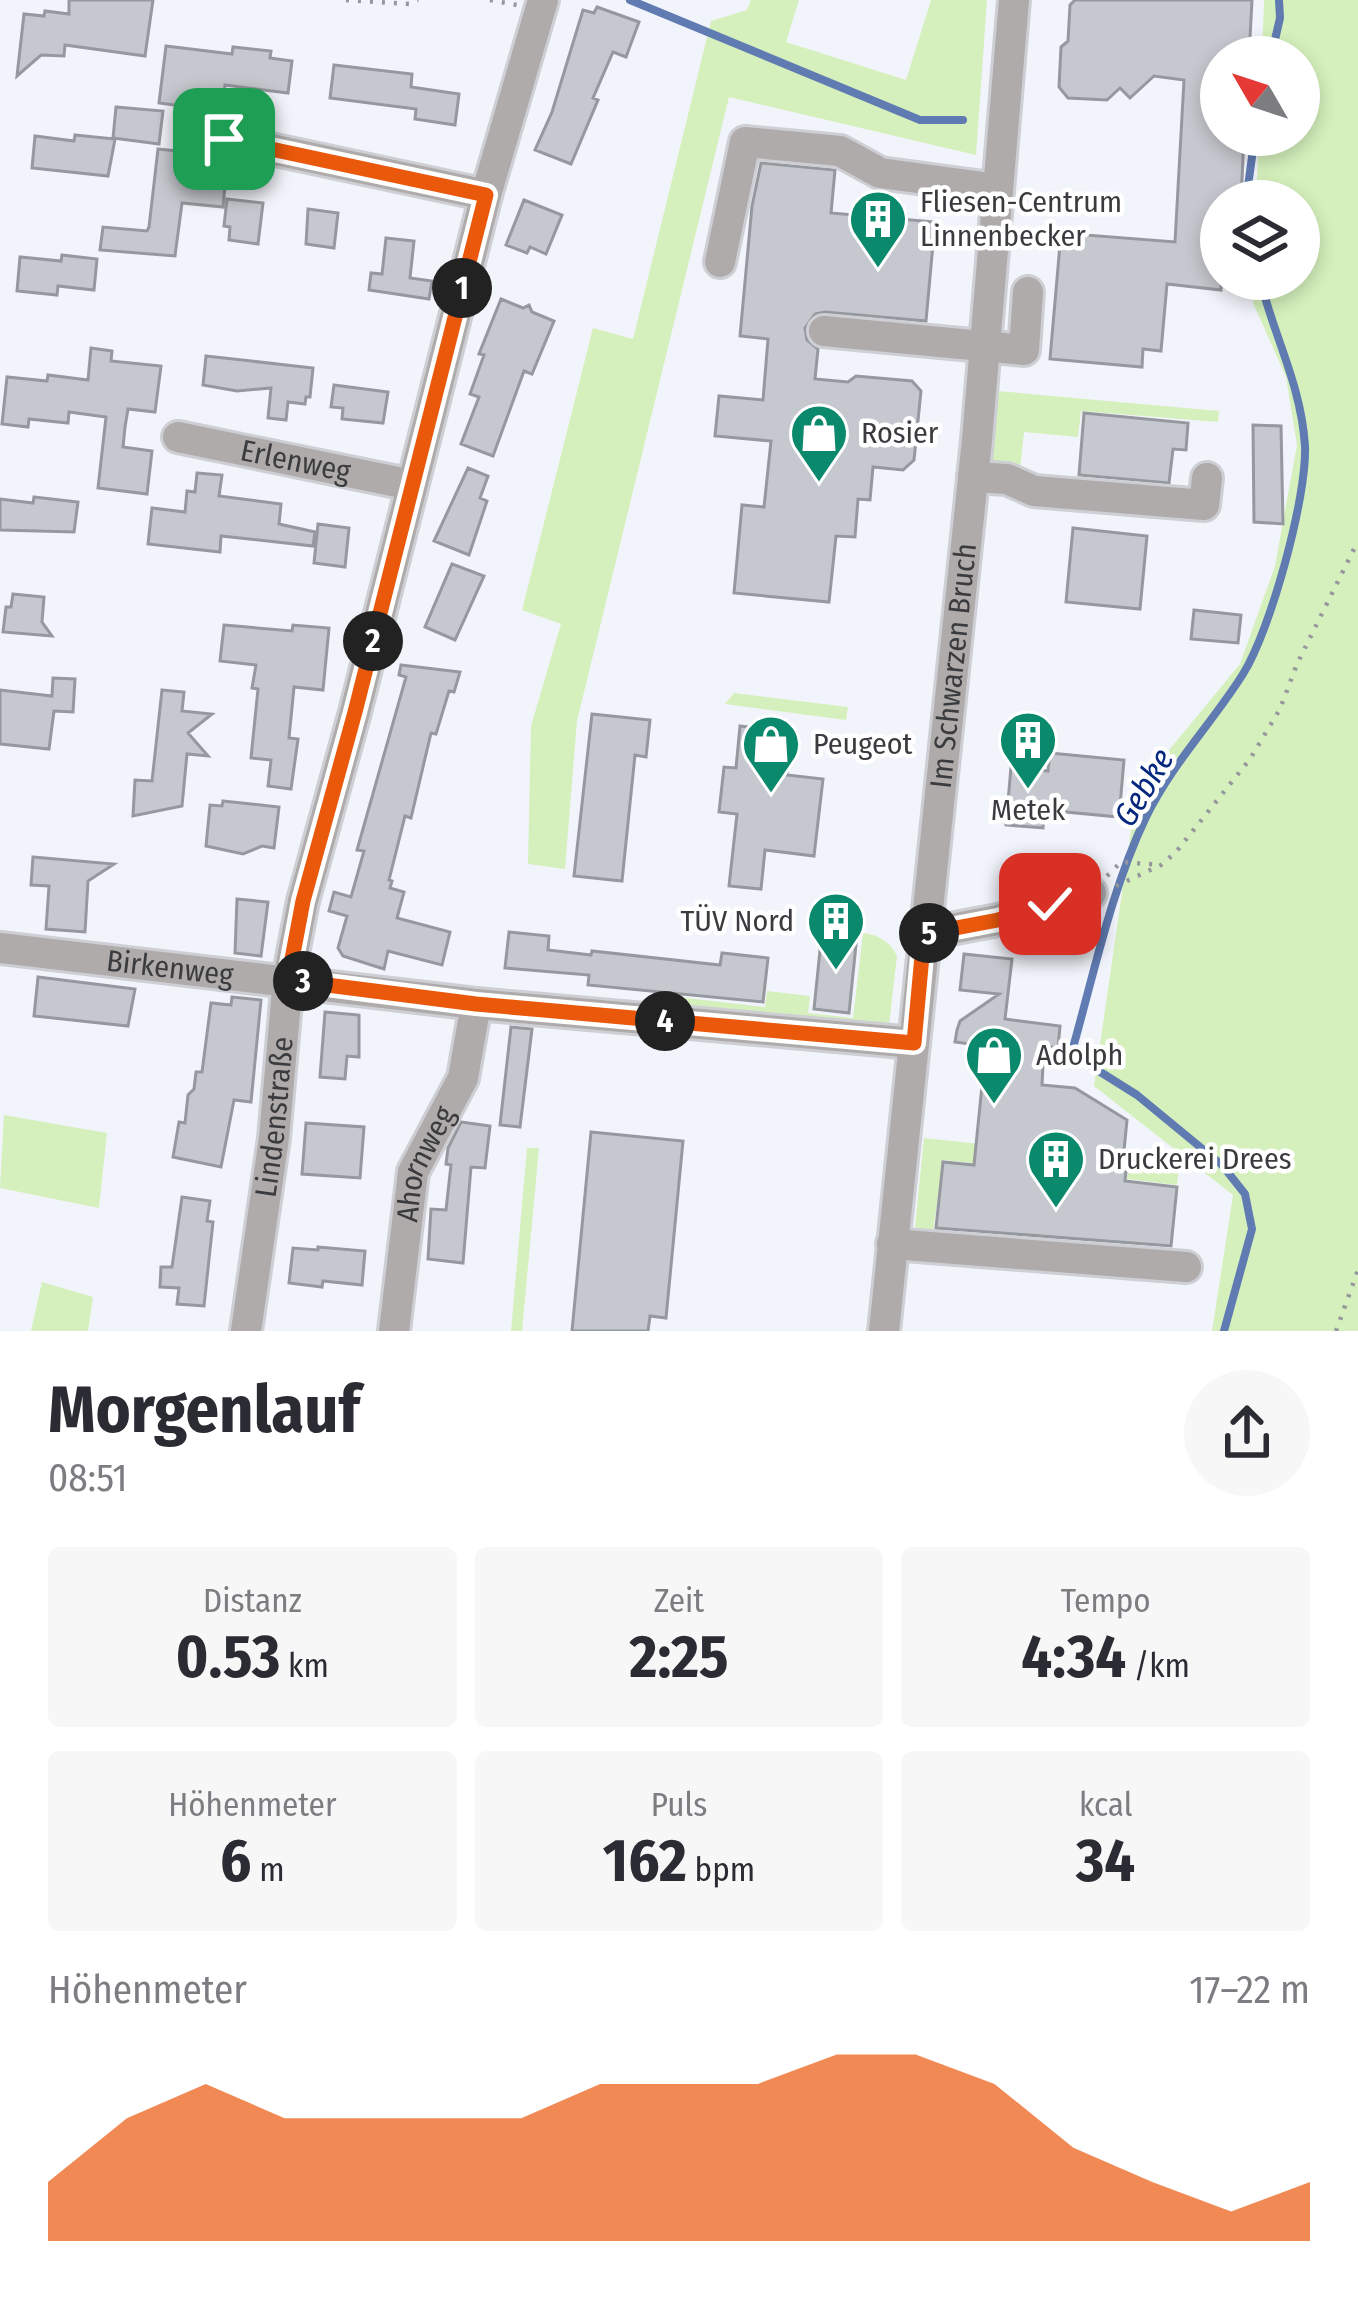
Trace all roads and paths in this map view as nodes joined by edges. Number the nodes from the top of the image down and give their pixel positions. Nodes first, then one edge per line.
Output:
1 (346, 0) edge
2 (418, 0) edge
3 (543, 0) edge
4 (1014, 0) edge
5 (224, 139) dead end
6 (998, 189) junction
7 (486, 195) junction
8 (720, 262) dead end
9 (1028, 292) dead end
10 (824, 331) dead end
11 (985, 346) junction
12 (178, 437) dead end
13 (973, 477) junction
14 (1207, 478) dead end
15 (412, 484) junction
16 (1358, 541) edge
17 (1121, 862) dead end
18 (1162, 865) junction
19 (1090, 893) joint
20 (924, 934) junction
21 (0, 948) edge
22 (288, 980) junction
23 (476, 1004) junction
24 (914, 1043) junction
25 (892, 1244) junction
26 (1186, 1267) dead end
27 (1358, 1270) edge
28 (246, 1331) edge
29 (394, 1331) edge
30 (884, 1331) edge
31 (1336, 1331) edge

1 - 2 path
3 - 7 street, Lindenstraße
4 - 6 street, Im Schwarzen Bruch
5 - 7 street
6 - 8 street
6 - 11 street, Im Schwarzen Bruch
7 - 15 street, Lindenstraße
9 - 11 street
10 - 11 street
11 - 13 street, Im Schwarzen Bruch
12 - 15 street, Erlenweg
13 - 14 street
13 - 20 street, Im Schwarzen Bruch
15 - 22 street, Lindenstraße
16 - 18 path
17 - 18 path
18 - 19 path
19 - 20 street
20 - 24 street, Im Schwarzen Bruch
21 - 22 street, Birkenweg
22 - 23 street, Birkenweg
22 - 28 street, Lindenstraße
23 - 24 street, Birkenweg
23 - 29 street, Ahornweg
24 - 25 street, Im Schwarzen Bruch
25 - 26 street
25 - 30 street, Im Schwarzen Bruch
27 - 31 path

